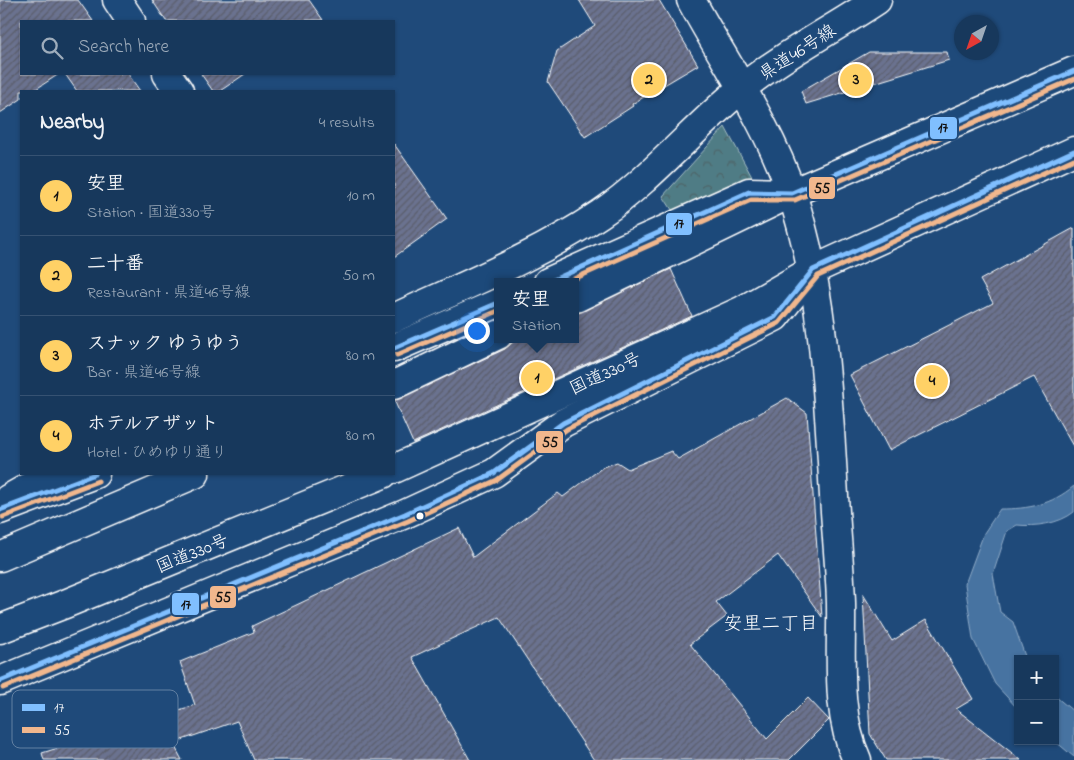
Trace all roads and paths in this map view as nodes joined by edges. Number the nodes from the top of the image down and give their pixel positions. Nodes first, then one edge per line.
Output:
1 (117, 0) edge
2 (691, 0) edge
3 (877, 0) edge
4 (130, 20) edge
5 (1074, 71) edge
6 (168, 75) edge
7 (742, 88) junction
8 (177, 90) edge
9 (1074, 150) edge
10 (792, 193) junction
11 (813, 270) junction
12 (557, 278) edge
13 (579, 297) edge
14 (494, 305) edge
15 (395, 318) edge
16 (494, 337) edge
17 (395, 348) edge
18 (395, 385) edge
19 (395, 469) edge
20 (50, 475) edge
21 (92, 475) edge
22 (193, 475) edge
23 (381, 475) edge
24 (0, 503) edge
25 (0, 510) edge
26 (5, 555) edge
27 (0, 629) edge
28 (0, 681) edge
29 (857, 760) edge

1 - 4 main road
2 - 7 main road
3 - 7 main road, 県道46号線
5 - 10 main road
6 - 8 main road
7 - 10 main road
7 - 15 main road, 県道46号線
9 - 11 main road, 国道330号
10 - 11 main road
10 - 12 main road
10 - 13 main road
11 - 19 main road, 国道330号
11 - 28 main road
11 - 29 main road
14 - 17 main road
16 - 18 main road
20 - 24 main road
21 - 25 main road
22 - 26 main road
23 - 27 main road, 国道330号

